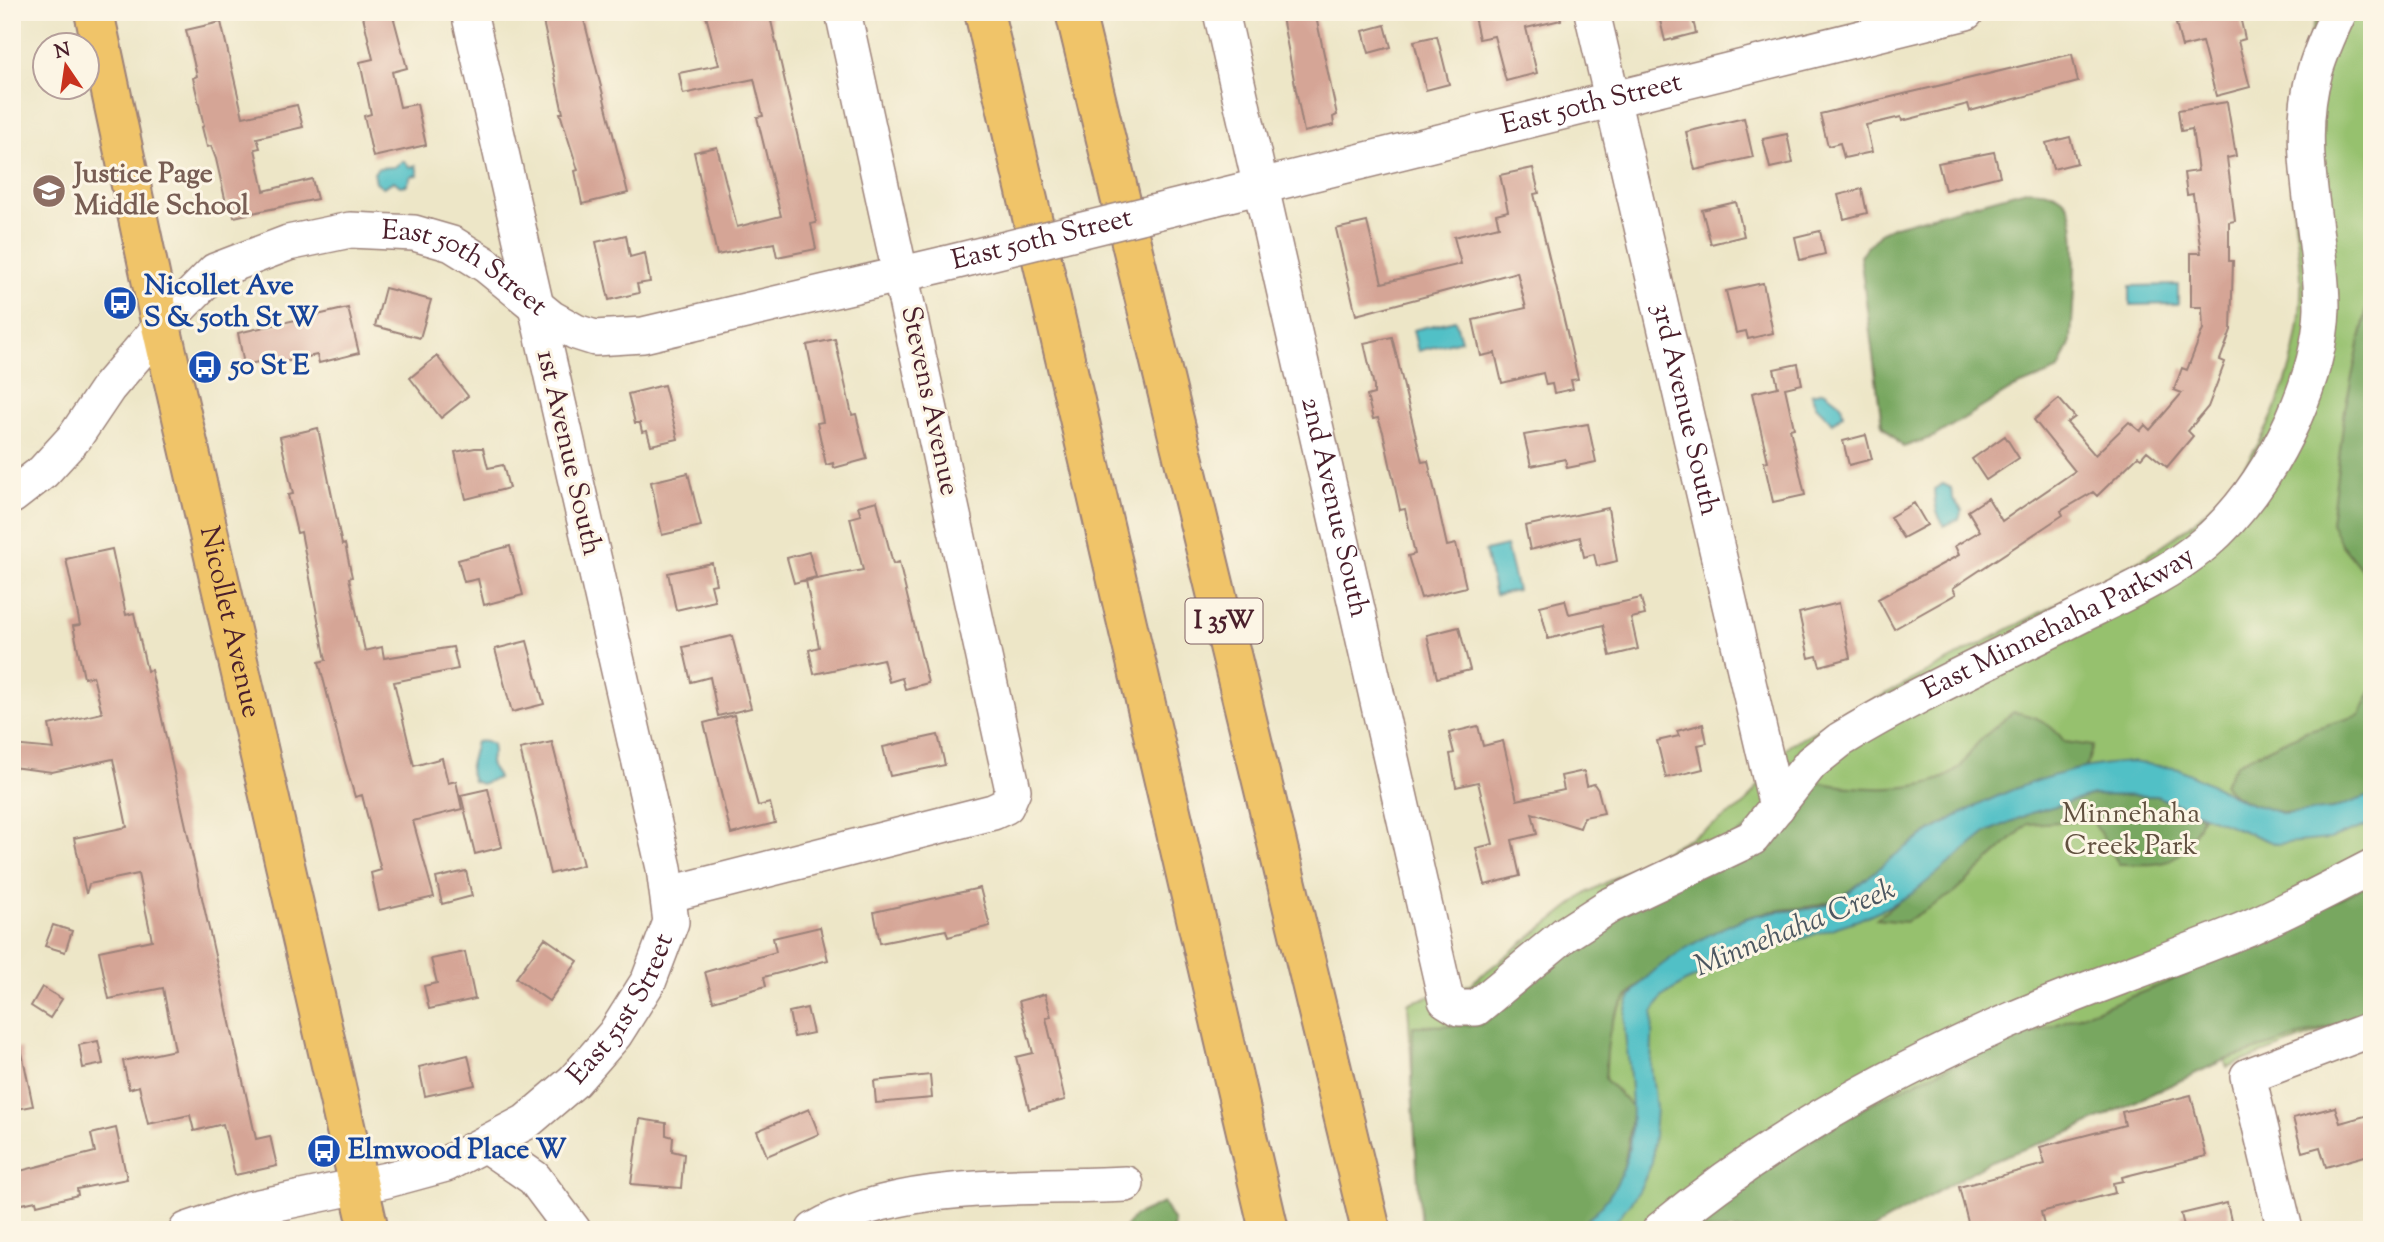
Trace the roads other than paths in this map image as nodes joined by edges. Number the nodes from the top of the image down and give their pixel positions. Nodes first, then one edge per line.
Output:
1 (94, 12) edge
2 (469, 12) edge
3 (843, 12) edge
4 (984, 12) edge
5 (1075, 12) edge
6 (1221, 12) edge
7 (1592, 12) edge
8 (1965, 12) edge
9 (2339, 12) edge
10 (1612, 99) junction
11 (1261, 186) junction
12 (902, 274) junction
13 (534, 305) junction
14 (162, 326) junction
15 (12, 496) edge
16 (1013, 790) joint
17 (1777, 807) junction
18 (2372, 867) edge
19 (670, 894) junction
20 (1446, 1000) joint
21 (2372, 1029) edge
22 (486, 1145) junction
23 (1126, 1184) dead end
24 (360, 1187) junction
25 (187, 1230) edge
26 (369, 1230) edge
27 (573, 1230) edge
28 (814, 1230) edge
29 (1269, 1230) edge
30 (1371, 1230) edge
31 (1660, 1230) edge
32 (2285, 1230) edge

1 - 14 main road, Nicollet Avenue
2 - 13 street, 1st Avenue South
3 - 12 street, Stevens Avenue
4 - 29 main road
5 - 30 main road, I 35W
6 - 11 street, 2nd Avenue South
7 - 10 street, 3rd Avenue South
8 - 10 street, East 50th Street
9 - 17 street, East Minnehaha Parkway
10 - 11 street, East 50th Street
10 - 17 street, 3rd Avenue South
11 - 12 street, East 50th Street, bridge
11 - 20 street, 2nd Avenue South
12 - 13 street, East 50th Street
12 - 16 street, Stevens Avenue
13 - 14 street, East 50th Street
13 - 19 street, 1st Avenue South
14 - 15 street, East 50th Street
14 - 24 main road, Nicollet Avenue
16 - 19 street, East 51st Street
17 - 20 street, East Minnehaha Parkway
18 - 31 street
19 - 22 street, East 51st Street
21 - 32 street
22 - 24 street, East 51st Street
22 - 27 street
23 - 28 street
24 - 25 street, East 51st Street
24 - 26 main road, Nicollet Avenue

